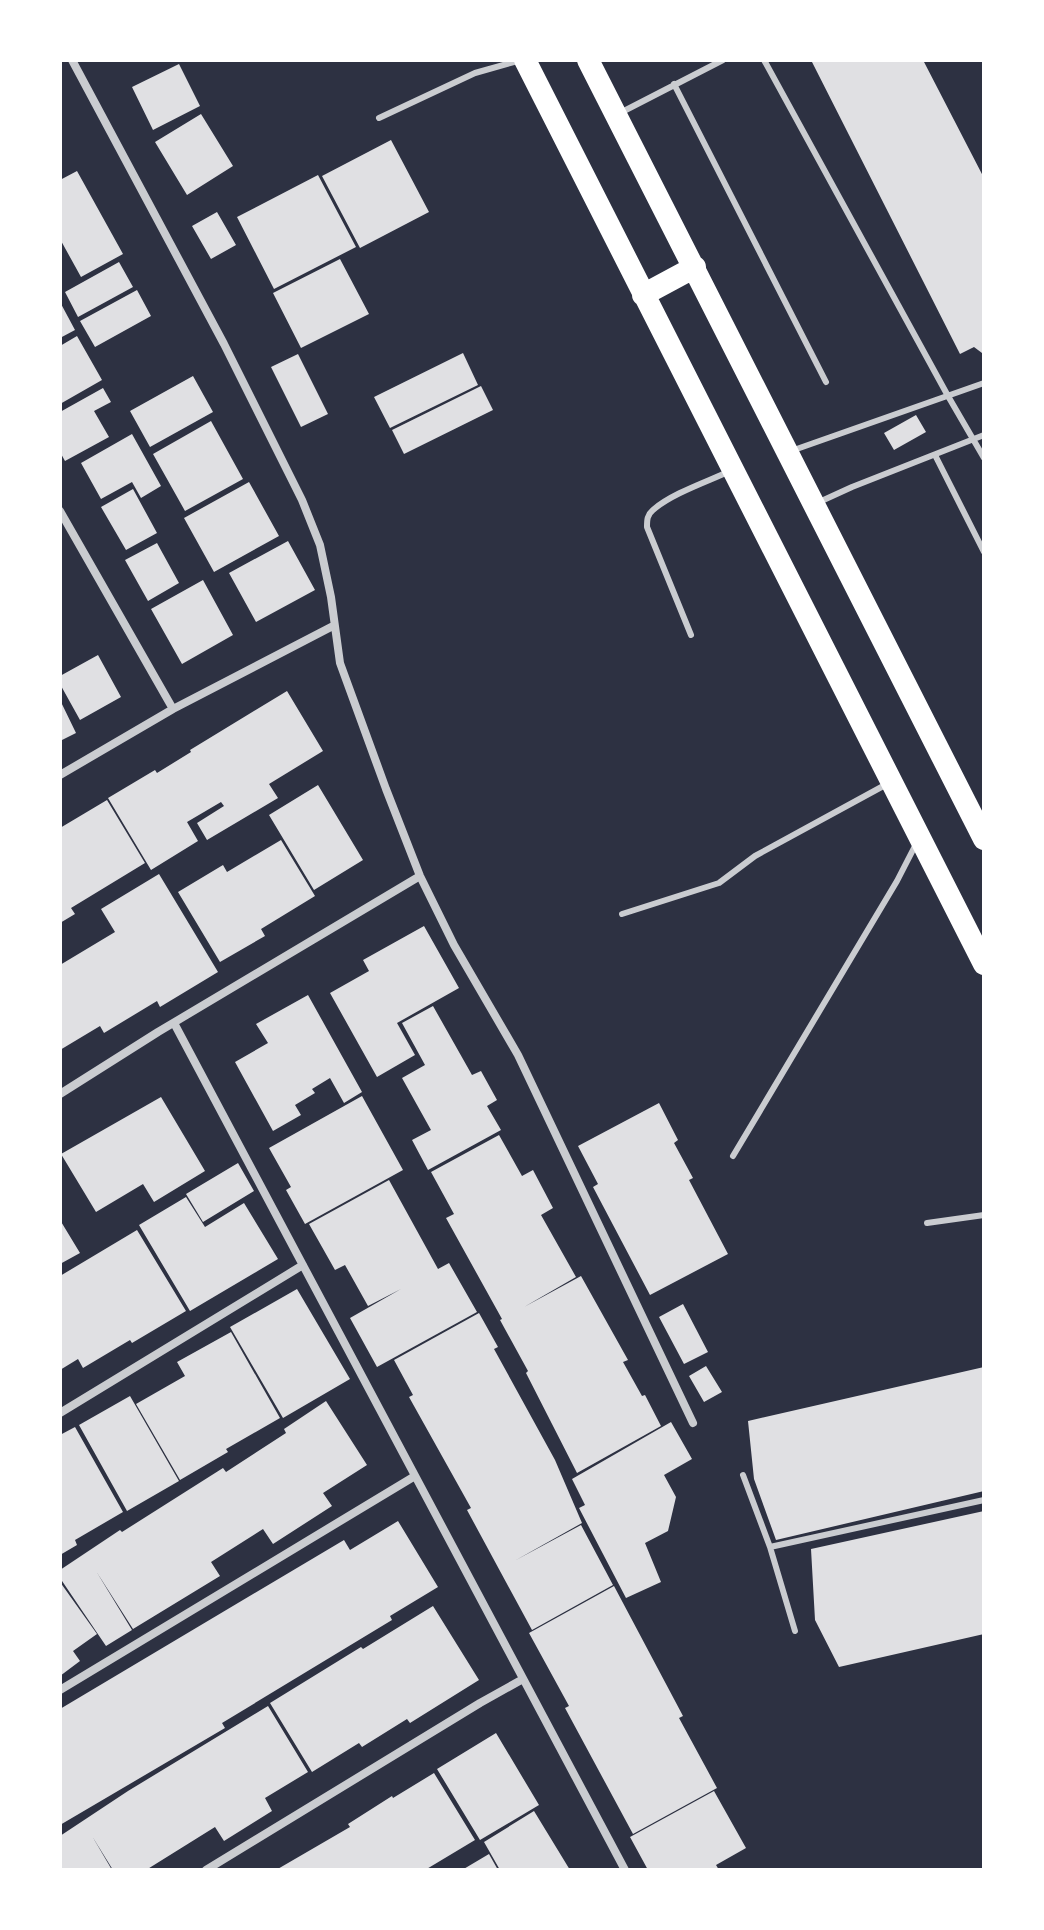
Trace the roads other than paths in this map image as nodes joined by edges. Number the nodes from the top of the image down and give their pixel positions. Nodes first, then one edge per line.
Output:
1 (72, 60) edge
2 (523, 60) edge
3 (588, 60) edge
4 (723, 60) edge
5 (764, 60) edge
6 (674, 84) junction
7 (616, 115) junction
8 (379, 118) dead end
9 (695, 267) junction
10 (643, 295) junction
11 (826, 382) dead end
12 (984, 383) edge
13 (948, 396) junction
14 (984, 435) edge
15 (973, 440) junction
16 (788, 453) junction
17 (935, 455) junction
18 (984, 458) edge
19 (733, 470) junction
20 (814, 504) junction
21 (60, 511) edge
22 (984, 552) edge
23 (333, 626) junction
24 (691, 635) dead end
25 (173, 709) junction
26 (60, 775) edge
27 (891, 782) junction
28 (919, 837) junction
29 (984, 839) edge
30 (420, 876) junction
31 (622, 914) dead end
32 (984, 964) edge
33 (174, 1023) junction
34 (60, 1094) edge
35 (733, 1156) dead end
36 (984, 1215) edge
37 (927, 1223) dead end
38 (303, 1265) junction
39 (60, 1413) edge
40 (693, 1423) dead end
41 (743, 1475) dead end
42 (415, 1476) junction
43 (984, 1500) edge
44 (770, 1547) junction
45 (795, 1631) dead end
46 (523, 1679) junction
47 (60, 1690) edge
48 (206, 1870) edge
49 (625, 1870) edge

1 - 23 street
2 - 8 lane
2 - 10 highway
3 - 7 highway
4 - 6 lane
5 - 13 lane
6 - 7 lane
6 - 11 lane
7 - 9 highway
9 - 10 highway
9 - 16 highway
10 - 19 highway
12 - 13 lane
13 - 15 lane
13 - 16 lane
14 - 15 lane
15 - 17 lane
15 - 18 lane
16 - 20 highway
17 - 20 lane
17 - 22 lane
19 - 24 lane
19 - 27 highway
20 - 29 highway
21 - 25 street
23 - 25 street
23 - 30 street
25 - 26 street
27 - 28 highway
27 - 31 lane
28 - 32 highway
28 - 35 lane
30 - 33 street
30 - 40 street
33 - 34 street
33 - 38 street
36 - 37 lane
38 - 39 street
38 - 42 street
41 - 44 lane
42 - 46 street
42 - 47 street
43 - 44 lane
44 - 45 lane
46 - 48 street
46 - 49 street

